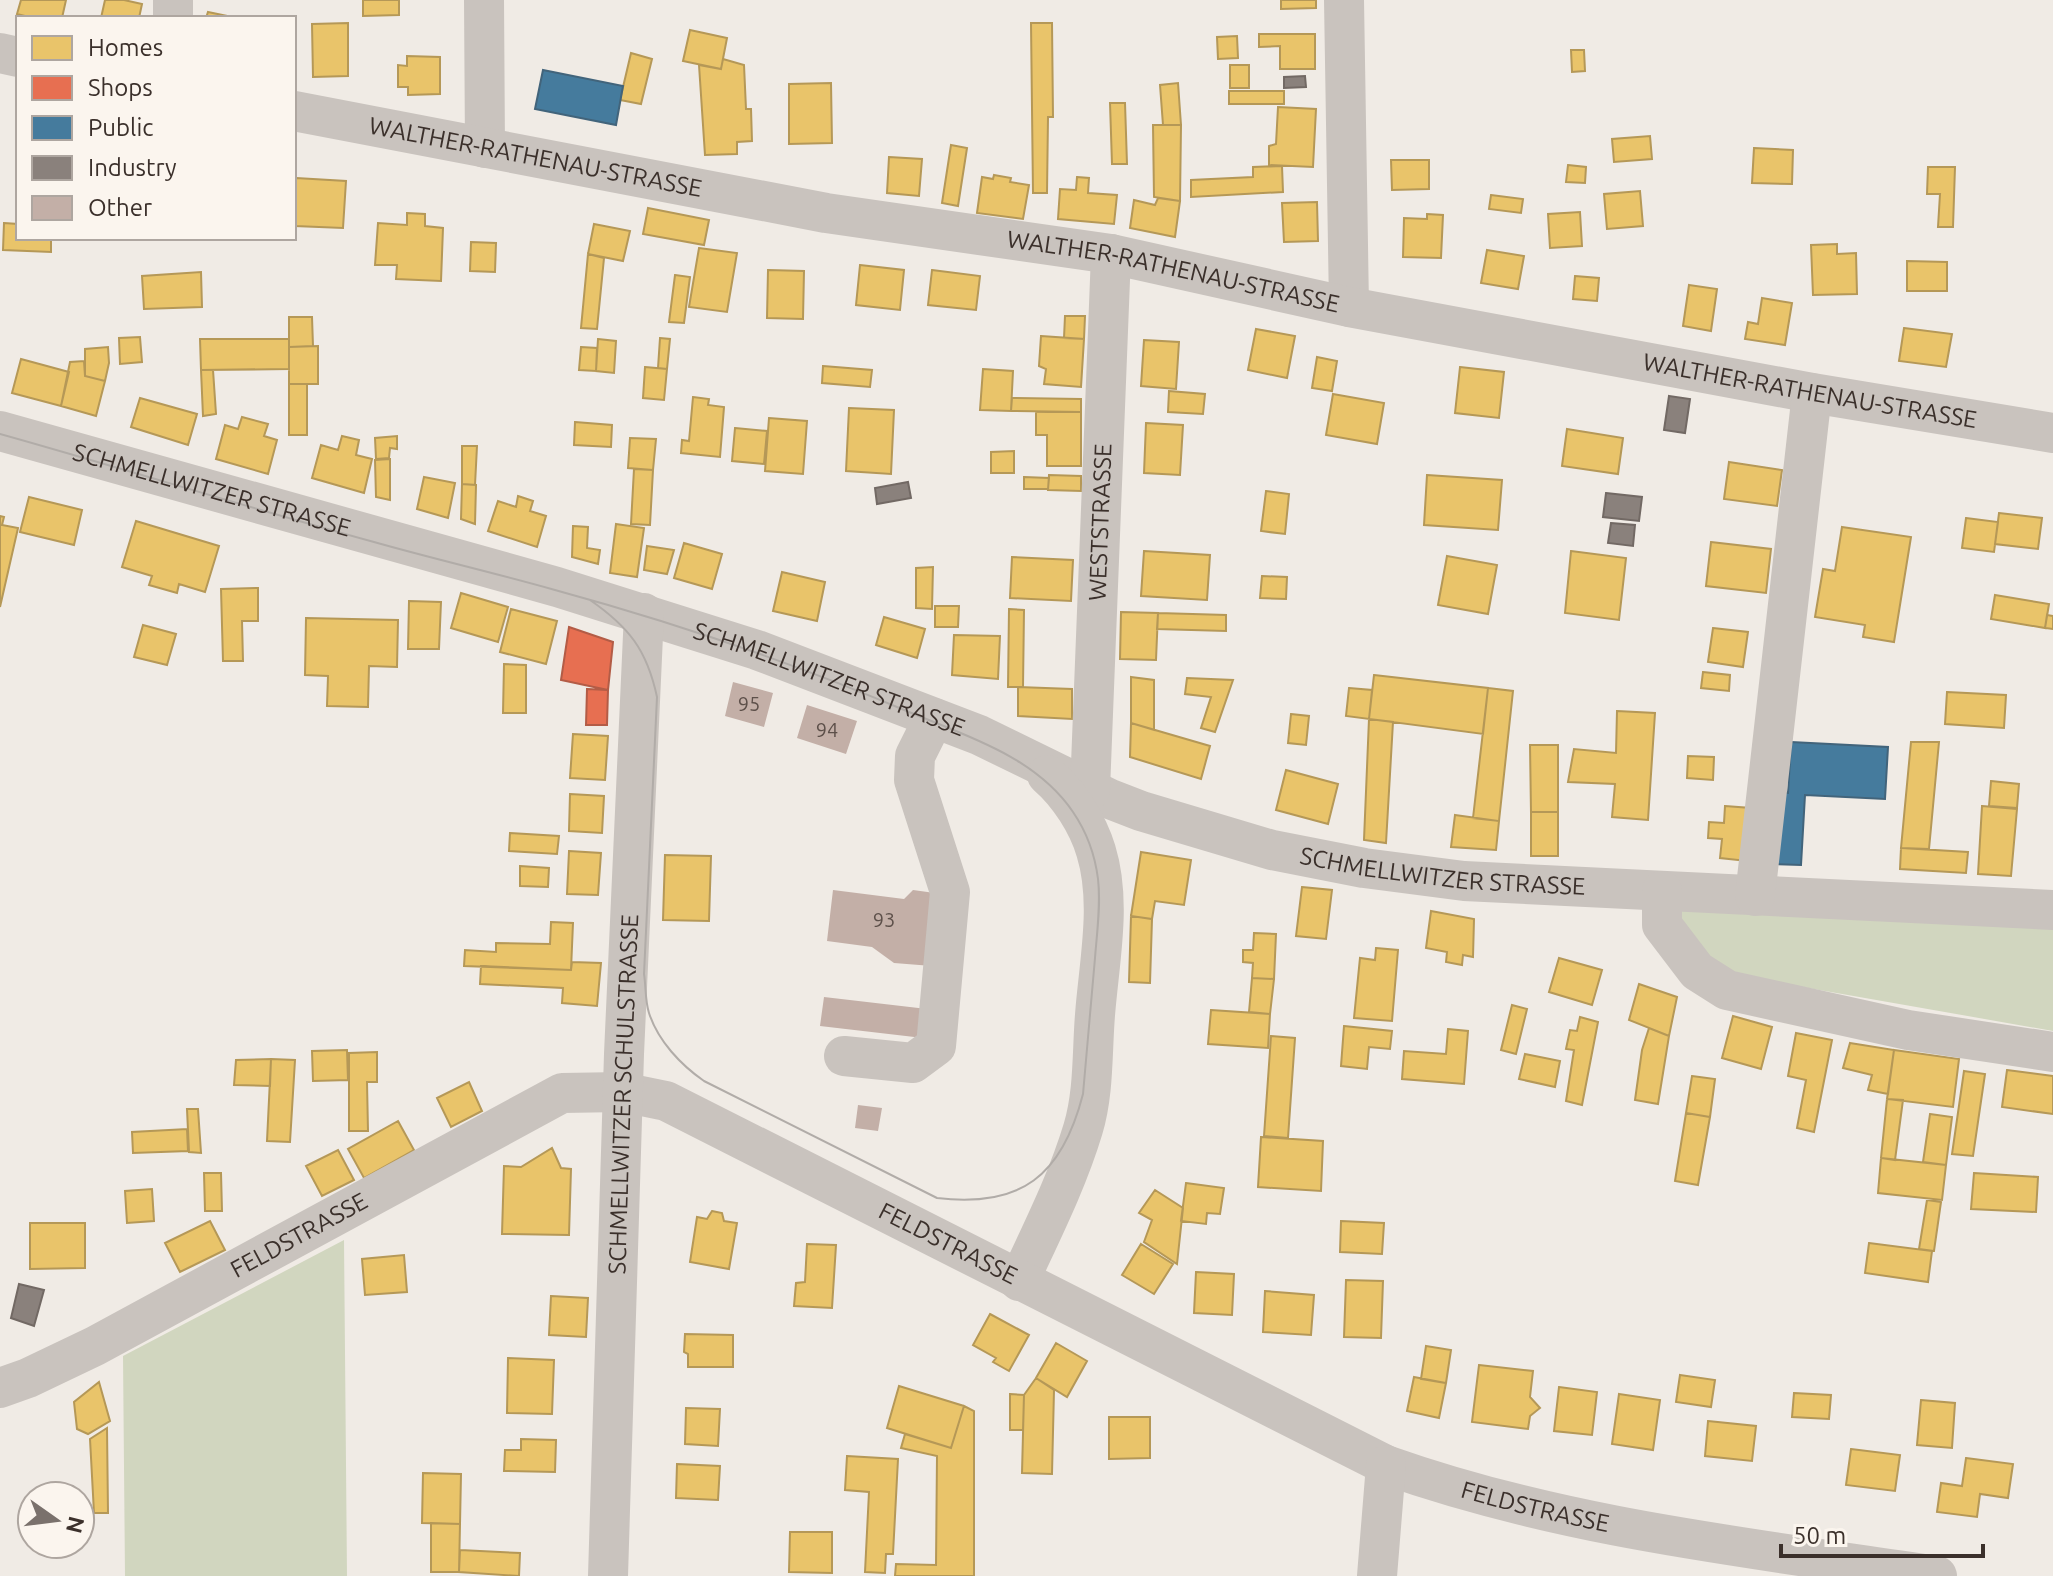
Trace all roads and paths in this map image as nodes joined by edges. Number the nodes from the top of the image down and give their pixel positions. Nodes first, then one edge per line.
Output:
1 (484, 0) edge
2 (1344, 0) edge
3 (296, 111) edge
4 (485, 148) junction
5 (1111, 254) junction
6 (1349, 307) junction
7 (1812, 393) junction
8 (0, 431) edge
9 (2053, 433) edge
10 (644, 613) junction
11 (934, 718) junction
12 (1031, 761) junction
13 (1090, 790) junction
14 (1662, 891) junction
15 (1755, 896) junction
16 (2053, 910) edge
17 (2053, 1052) edge
18 (844, 1056) dead end
19 (622, 1092) junction
20 (1019, 1281) junction
21 (0, 1388) edge
22 (1386, 1465) junction
23 (1801, 1566) edge
24 (608, 1576) edge
25 (1377, 1576) edge
26 (1937, 1576) edge

1 - 4 street
2 - 6 street
3 - 4 street, WALTHER-RATHENAU-STRASSE
4 - 5 street, WALTHER-RATHENAU-STRASSE
5 - 6 street, WALTHER-RATHENAU-STRASSE
5 - 13 street, WESTSTRASSE
6 - 7 street, WALTHER-RATHENAU-STRASSE
7 - 9 street, WALTHER-RATHENAU-STRASSE
7 - 15 street
8 - 10 street, SCHMELLWITZER STRASSE
10 - 11 street, SCHMELLWITZER STRASSE
10 - 19 street, SCHMELLWITZER SCHULSTRASSE
11 - 12 street, SCHMELLWITZER STRASSE
11 - 18 street
12 - 13 street, SCHMELLWITZER STRASSE
12 - 20 street
13 - 14 street, SCHMELLWITZER STRASSE
14 - 15 street, SCHMELLWITZER STRASSE
14 - 17 street
15 - 16 street, SCHMELLWITZER STRASSE
19 - 20 street, FELDSTRASSE
19 - 21 street, FELDSTRASSE
19 - 24 street, SCHMELLWITZER SCHULSTRASSE
20 - 22 street, FELDSTRASSE
22 - 23 street, FELDSTRASSE
22 - 25 street
23 - 26 street, FELDSTRASSE

